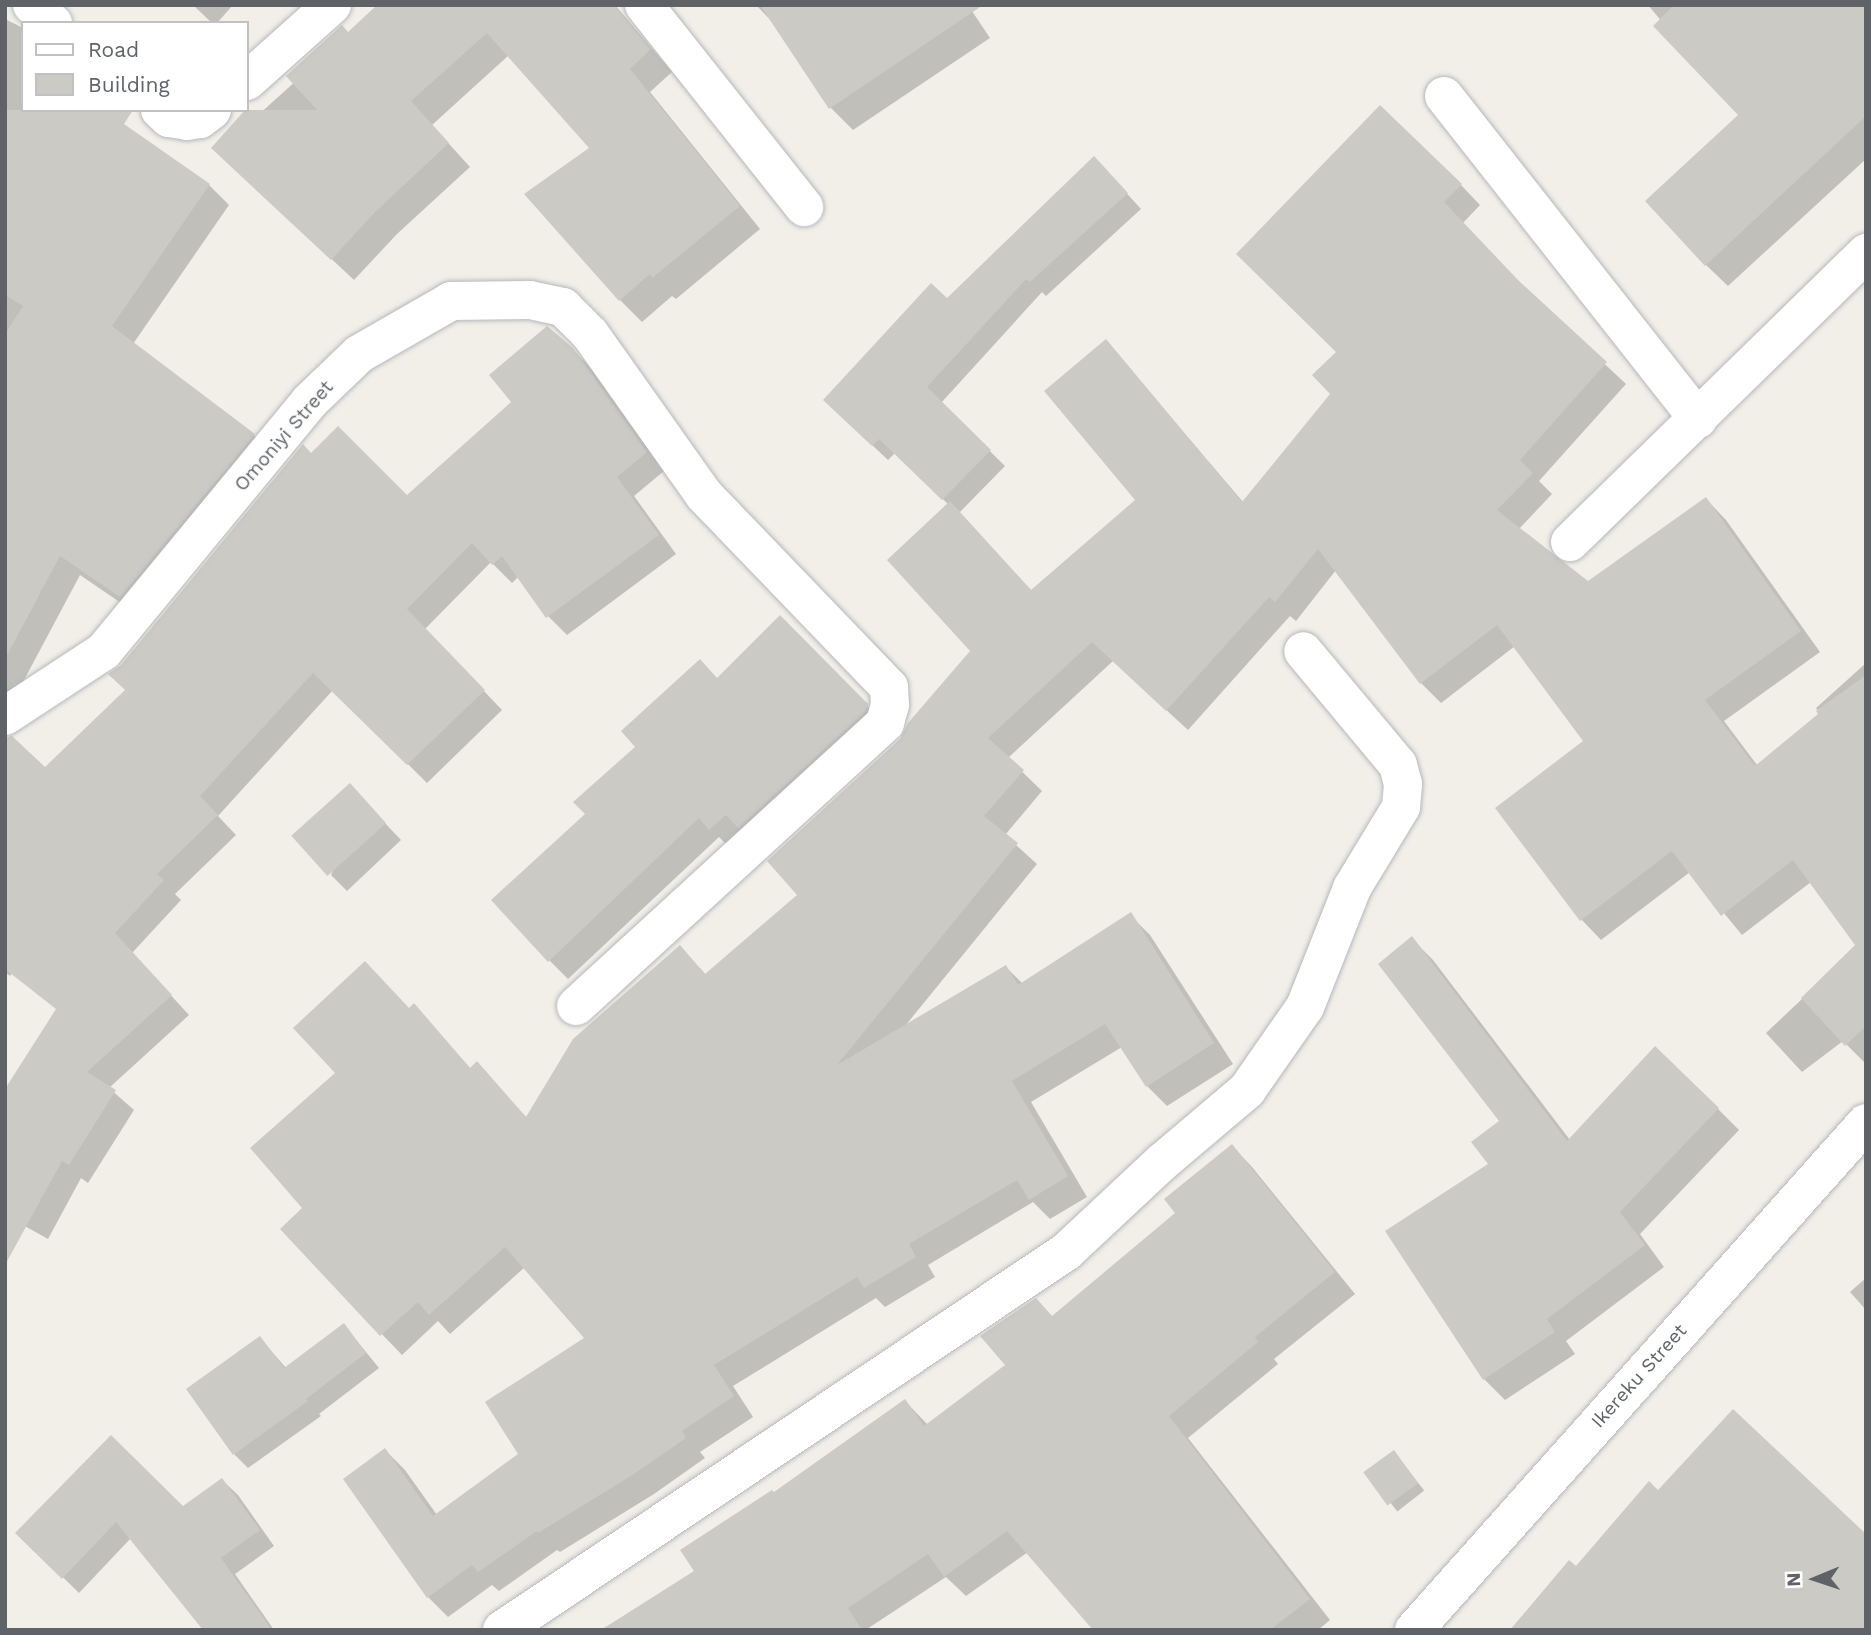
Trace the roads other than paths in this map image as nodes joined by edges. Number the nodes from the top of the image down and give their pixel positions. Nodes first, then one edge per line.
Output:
1 (32, 5) edge
2 (331, 5) edge
3 (644, 5) edge
4 (51, 21) edge
5 (248, 80) edge
6 (1444, 96) dead end
7 (162, 112) edge
8 (209, 112) edge
9 (804, 207) dead end
10 (1866, 253) edge
11 (1698, 419) junction
12 (1570, 542) dead end
13 (1303, 651) dead end
14 (5, 716) edge
15 (576, 1006) dead end
16 (1866, 1123) edge
17 (502, 1630) edge
18 (1414, 1630) edge

1 - 4 street
2 - 5 street
3 - 9 street
6 - 11 street
7 - 8 street
10 - 11 street
11 - 12 street
13 - 17 street
14 - 15 street, Omoniyi Street
16 - 18 street, Ikereku Street

